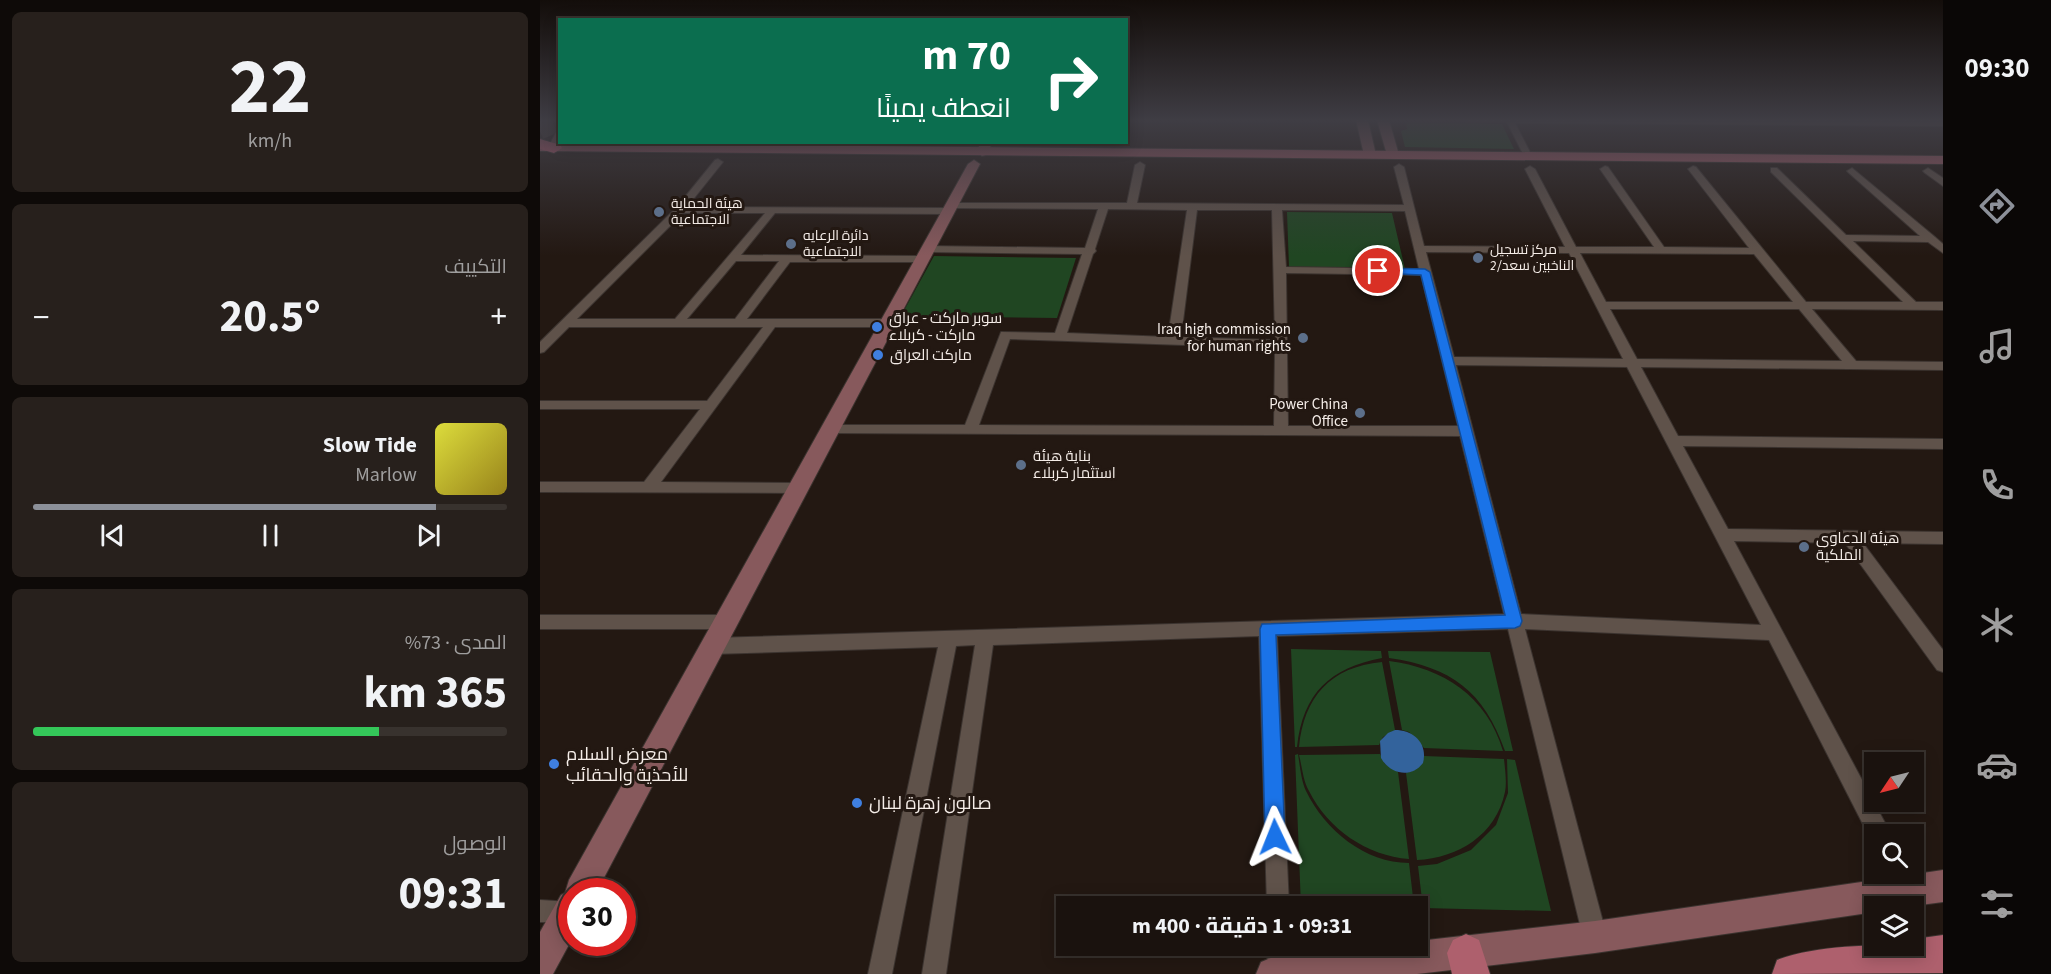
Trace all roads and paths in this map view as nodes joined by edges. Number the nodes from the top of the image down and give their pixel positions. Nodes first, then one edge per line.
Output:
1 (715, 165) edge
2 (974, 165) edge
3 (1140, 165) edge
4 (1397, 165) edge
5 (1530, 165) edge
6 (1560, 165) edge
7 (1605, 169) junction
8 (1693, 169) junction
9 (1774, 170) junction
10 (1852, 171) junction
11 (1936, 171) edge
12 (1943, 183) edge
13 (1104, 206) junction
14 (1131, 206) junction
15 (1192, 207) junction
16 (1277, 207) junction
17 (950, 208) junction
18 (1409, 208) junction
19 (680, 210) junction
20 (773, 210) junction
21 (1843, 238) junction
22 (1931, 239) junction
23 (1420, 249) junction
24 (1573, 250) junction
25 (1661, 250) junction
26 (1943, 250) edge
27 (1091, 251) junction
28 (1757, 251) junction
29 (925, 254) junction
30 (733, 258) junction
31 (787, 258) junction
32 (1282, 270) junction
33 (1425, 272) junction
34 (1602, 305) junction
35 (1803, 306) junction
36 (1912, 306) junction
37 (1943, 306) edge
38 (566, 323) junction
39 (678, 323) junction
40 (738, 323) junction
41 (772, 323) junction
42 (888, 323) junction
43 (1060, 336) junction
44 (1174, 341) junction
45 (1280, 344) junction
46 (540, 349) edge
47 (1448, 361) junction
48 (1632, 363) junction
49 (1852, 365) junction
50 (1943, 366) edge
51 (540, 405) edge
52 (711, 405) junction
53 (830, 430) junction
54 (970, 430) junction
55 (1281, 430) junction
56 (1466, 431) junction
57 (1673, 441) junction
58 (1943, 444) edge
59 (540, 487) edge
60 (650, 488) junction
61 (798, 489) junction
62 (1722, 535) junction
63 (1849, 536) junction
64 (1943, 538) edge
65 (1515, 621) junction
66 (540, 622) edge
67 (725, 622) junction
68 (1268, 629) junction
69 (1774, 633) junction
70 (985, 638) junction
71 (949, 639) junction
72 (712, 646) junction
73 (1943, 664) edge
74 (1875, 824) edge
75 (580, 878) edge
76 (1894, 884) edge
77 (1924, 884) edge
78 (1943, 886) edge
79 (1278, 896) edge
80 (558, 922) edge
81 (1595, 937) junction
82 (1943, 954) edge
83 (1469, 963) edge
84 (540, 964) edge
85 (1277, 964) edge
86 (880, 974) edge
87 (934, 974) edge
88 (1791, 974) edge

1 - 19 street
2 - 17 street
3 - 14 street
4 - 18 street
5 - 24 street
6 - 7 main road
7 - 8 main road
7 - 25 street
8 - 9 main road
8 - 28 street
9 - 10 main road
9 - 21 street
10 - 11 main road
10 - 22 street
11 - 12 street
13 - 14 street
13 - 17 street
13 - 27 street
14 - 15 street
15 - 16 street
15 - 44 street
16 - 18 street
16 - 32 street
17 - 20 street
17 - 29 street
18 - 23 street
19 - 20 street
19 - 38 street
20 - 30 street
21 - 22 street
21 - 36 street
22 - 26 street
23 - 24 street
23 - 33 street
24 - 25 street
24 - 34 street
25 - 28 street
27 - 29 street
27 - 43 street
28 - 35 street
29 - 31 street
29 - 42 street
30 - 31 street
30 - 39 street
31 - 40 street
32 - 33 street
32 - 45 street
33 - 47 street
34 - 35 street
34 - 48 street
35 - 36 street
35 - 49 street
36 - 37 street
38 - 39 street
38 - 46 street
39 - 40 street
40 - 41 street
41 - 42 street
41 - 52 street
42 - 53 street
43 - 44 street
43 - 54 street
44 - 45 street
45 - 55 street
47 - 48 street
47 - 56 street
48 - 49 street
48 - 57 street
49 - 50 street
51 - 52 street
52 - 60 street
53 - 54 street
53 - 61 street
54 - 55 street
55 - 56 street
56 - 65 street
57 - 58 street
57 - 62 street
59 - 60 street
60 - 61 street
61 - 67 street
62 - 63 street
62 - 69 street
63 - 64 street
63 - 73 street
65 - 68 street
65 - 69 street
65 - 81 street
66 - 67 street
67 - 72 street
68 - 70 street
68 - 79 street
69 - 74 street
70 - 71 street
70 - 87 street
71 - 72 street
71 - 86 street
72 - 75 street
76 - 81 street
77 - 78 street
80 - 84 street
81 - 83 street
82 - 88 main road
83 - 85 street

